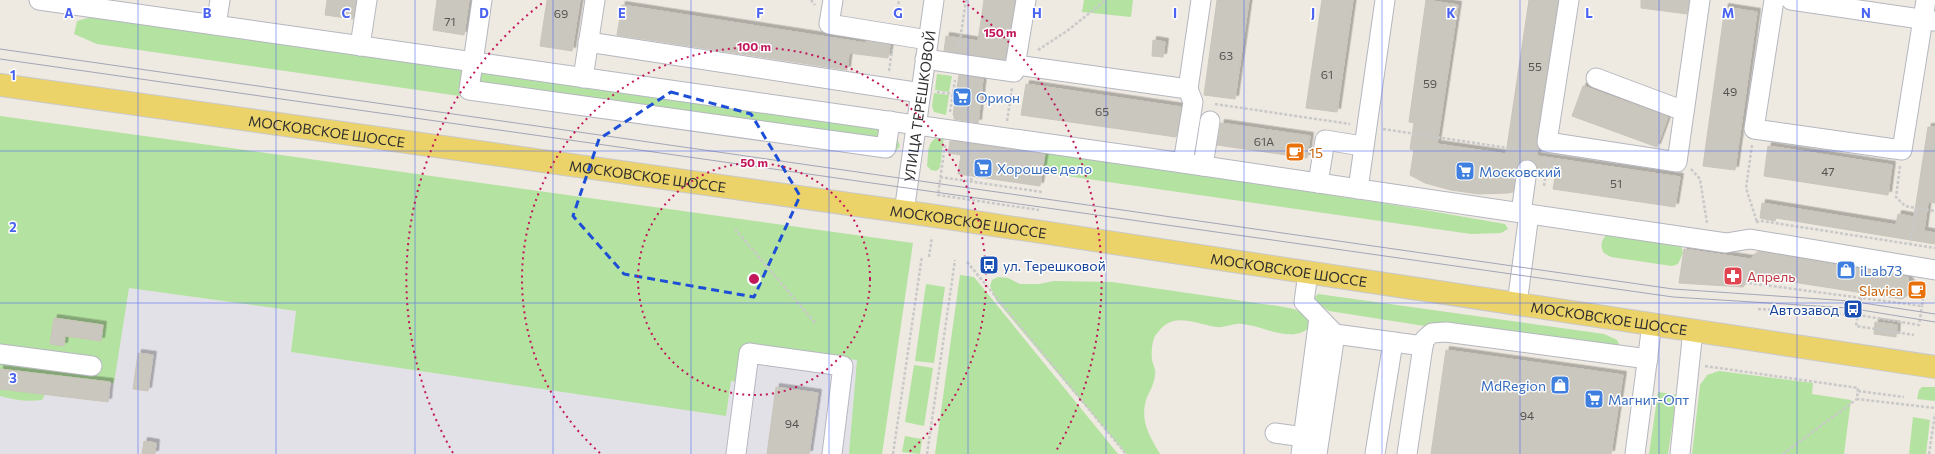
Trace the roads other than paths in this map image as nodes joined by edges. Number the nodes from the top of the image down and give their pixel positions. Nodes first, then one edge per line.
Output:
1 (39, 0) edge
2 (220, 0) edge
3 (367, 0) edge
4 (482, 0) edge
5 (594, 0) edge
6 (833, 0) edge
7 (934, 0) edge
8 (1026, 0) edge
9 (1201, 0) edge
10 (1385, 0) edge
11 (1569, 0) edge
12 (1700, 0) edge
13 (1774, 0) edge
14 (1791, 0) edge
15 (1926, 0) edge
16 (59, 2) edge
17 (1929, 20) edge
18 (216, 25) junction
19 (928, 40) junction
20 (588, 42) junction
21 (360, 46) junction
22 (925, 59) junction
23 (473, 62) junction
24 (1015, 68) junction
25 (583, 78) junction
26 (1596, 78) dead end
27 (0, 85) edge
28 (928, 92) junction
29 (1190, 94) junction
30 (1684, 111) junction
31 (890, 121) junction
32 (1210, 121) dead end
33 (916, 125) junction
34 (1356, 145) dead end
35 (1183, 163) junction
36 (1203, 166) junction
37 (1527, 170) dead end
38 (1318, 183) junction
39 (1358, 189) junction
40 (904, 212) junction
41 (1525, 213) junction
42 (1308, 272) junction
43 (1930, 275) edge
44 (1517, 304) junction
45 (1319, 318) junction
46 (1652, 324) junction
47 (1693, 330) junction
48 (1335, 334) junction
49 (1393, 342) junction
50 (1424, 346) junction
51 (0, 354) edge
52 (1648, 359) junction
53 (92, 366) dead end
54 (1935, 367) edge
55 (1275, 433) dead end
56 (1303, 446) edge
57 (736, 454) edge
58 (832, 454) edge
59 (1317, 454) edge
60 (1376, 454) edge
61 (1407, 454) edge
62 (1635, 454) edge
63 (1680, 454) edge

1 - 16 street
2 - 18 street
3 - 21 street
4 - 23 street
5 - 20 street
6 - 19 street
7 - 19 street, УЛИЦА ТЕРЕШКОВОЙ
8 - 24 street
9 - 29 street
10 - 39 street
11 - 30 street
12 - 30 street
13 - 17 street
14 - 17 street
15 - 17 street
16 - 18 street
18 - 21 street
19 - 22 street, УЛИЦА ТЕРЕШКОВОЙ
20 - 25 street
20 - 28 street
21 - 23 street
22 - 24 street
22 - 28 street, УЛИЦА ТЕРЕШКОВОЙ
23 - 25 street
23 - 31 street
24 - 29 street
25 - 31 street
26 - 30 street
27 - 40 main road, МОСКОВСКОЕ ШОССЕ
28 - 33 street, УЛИЦА ТЕРЕШКОВОЙ
29 - 35 street
31 - 33 street
32 - 36 street
33 - 35 street
33 - 40 street, УЛИЦА ТЕРЕШКОВОЙ
34 - 38 street
35 - 36 street
36 - 38 street
37 - 41 street
38 - 39 street
39 - 41 street
40 - 42 main road, МОСКОВСКОЕ ШОССЕ
41 - 43 street
41 - 44 street
42 - 44 main road, МОСКОВСКОЕ ШОССЕ
42 - 45 street
44 - 46 main road, МОСКОВСКОЕ ШОССЕ
45 - 48 street
45 - 56 street
46 - 47 main road, МОСКОВСКОЕ ШОССЕ
46 - 52 street
47 - 54 main road, МОСКОВСКОЕ ШОССЕ
47 - 63 street
48 - 49 street
48 - 59 street
49 - 50 street
49 - 60 street
50 - 52 street
50 - 61 street
51 - 53 street
52 - 62 street
55 - 56 street
57 - 58 street

